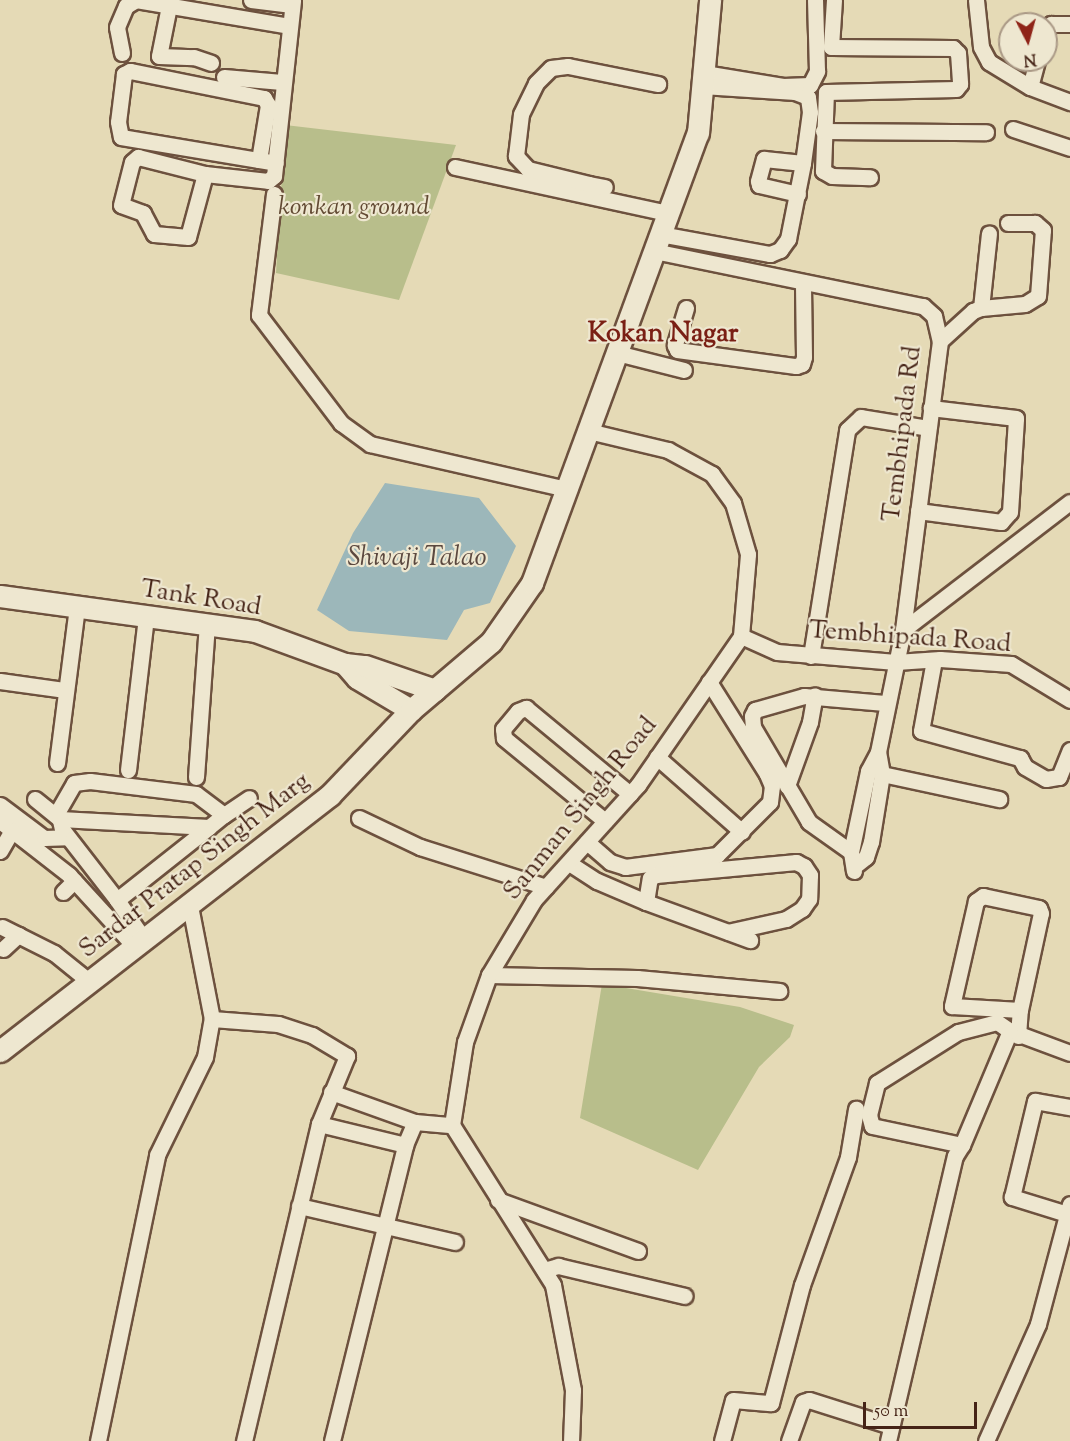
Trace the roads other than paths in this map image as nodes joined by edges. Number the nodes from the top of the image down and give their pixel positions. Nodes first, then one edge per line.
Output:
1 (251, 0) edge
2 (710, 0) edge
3 (815, 0) edge
4 (834, 0) edge
5 (975, 0) edge
6 (274, 1) edge
7 (293, 3) edge
8 (169, 6) junction
9 (289, 26) junction
10 (122, 53) dead end
11 (211, 63) dead end
12 (1034, 72) edge
13 (224, 77) dead end
14 (703, 79) junction
15 (282, 82) junction
16 (658, 84) dead end
17 (1030, 87) junction
18 (1070, 102) edge
19 (1013, 129) dead end
20 (823, 132) junction
21 (986, 132) dead end
22 (1070, 148) edge
23 (259, 160) junction
24 (276, 163) junction
25 (803, 164) junction
26 (455, 167) dead end
27 (205, 174) junction
28 (870, 177) dead end
29 (605, 187) dead end
30 (587, 189) junction
31 (274, 194) dead end
32 (798, 194) junction
33 (668, 213) junction
34 (1008, 223) dead end
35 (989, 233) dead end
36 (657, 242) junction
37 (803, 282) junction
38 (686, 308) dead end
39 (981, 308) junction
40 (940, 341) junction
41 (617, 353) junction
42 (684, 370) dead end
43 (931, 408) junction
44 (928, 428) junction
45 (588, 431) junction
46 (567, 489) junction
47 (1070, 502) edge
48 (918, 511) junction
49 (0, 596) edge
50 (77, 607) junction
51 (146, 617) junction
52 (207, 623) junction
53 (903, 630) junction
54 (741, 636) junction
55 (811, 656) junction
56 (934, 660) junction
57 (896, 662) junction
58 (345, 664) junction
59 (0, 681) edge
60 (709, 682) junction
61 (65, 690) junction
62 (435, 690) junction
63 (815, 695) junction
64 (1070, 700) edge
65 (885, 703) junction
66 (411, 710) junction
67 (1070, 750) edge
68 (878, 752) junction
69 (657, 757) junction
70 (57, 764) dead end
71 (128, 770) dead end
72 (882, 774) junction
73 (196, 777) dead end
74 (787, 786) junction
75 (630, 794) junction
76 (249, 798) dead end
77 (35, 799) dead end
78 (999, 799) dead end
79 (0, 806) edge
80 (224, 815) junction
81 (358, 818) dead end
82 (60, 819) junction
83 (605, 821) junction
84 (6, 826) edge
85 (209, 827) junction
86 (742, 832) junction
87 (68, 837) junction
88 (587, 842) junction
89 (0, 851) edge
90 (568, 863) junction
91 (854, 863) junction
92 (546, 887) junction
93 (117, 900) junction
94 (646, 902) junction
95 (190, 906) junction
96 (2, 927) dead end
97 (728, 932) junction
98 (18, 935) junction
99 (750, 939) dead end
100 (140, 945) junction
101 (3, 949) dead end
102 (489, 975) junction
103 (90, 982) junction
104 (779, 991) dead end
105 (1020, 1010) junction
106 (212, 1019) junction
107 (1014, 1033) junction
108 (3, 1042) edge
109 (1070, 1053) edge
110 (331, 1092) junction
111 (1070, 1107) edge
112 (856, 1109) dead end
113 (416, 1122) junction
114 (319, 1124) junction
115 (452, 1125) junction
116 (405, 1145) junction
117 (962, 1145) junction
118 (498, 1200) junction
119 (299, 1206) junction
120 (1069, 1209) edge
121 (385, 1226) junction
122 (1066, 1235) edge
123 (456, 1242) dead end
124 (638, 1251) dead end
125 (544, 1270) junction
126 (685, 1296) dead end
127 (889, 1433) edge
128 (98, 1441) edge
129 (244, 1441) edge
130 (332, 1441) edge
131 (571, 1441) edge
132 (722, 1441) edge
133 (789, 1441) edge
134 (986, 1441) edge

1 - 6 street
2 - 14 main road, Sardar Pratap Singh Marg
3 - 14 street
4 - 20 street
5 - 17 street
6 - 7 street
7 - 9 street
8 - 9 street
8 - 10 street
8 - 11 street
9 - 15 street
12 - 17 street
13 - 15 street
14 - 25 street
14 - 33 main road, Sardar Pratap Singh Marg
15 - 24 street
16 - 30 street
17 - 18 street
19 - 22 street
20 - 21 street
20 - 28 street
23 - 23 street
23 - 24 street
24 - 27 street
25 - 32 street
25 - 32 street
26 - 30 street
27 - 27 street
29 - 30 street
30 - 33 street
31 - 46 street
32 - 36 street
33 - 36 main road, Sardar Pratap Singh Marg
34 - 39 street
35 - 39 street
36 - 37 street, Tembhipada Rd
36 - 41 main road, Sardar Pratap Singh Marg
37 - 38 street
37 - 40 street, Tembhipada Rd
39 - 40 street
40 - 43 street, Tembhipada Rd
41 - 42 street
41 - 45 main road, Sardar Pratap Singh Marg
43 - 44 street, Tembhipada Rd
43 - 48 street
44 - 48 street, Tembhipada Rd
44 - 55 street
45 - 46 main road, Sardar Pratap Singh Marg
45 - 54 street
46 - 62 main road, Sardar Pratap Singh Marg
47 - 53 street
48 - 53 street, Tembhipada Rd
49 - 50 main road, Tank Road
50 - 51 main road, Tank Road
50 - 61 street
51 - 52 main road, Tank Road
51 - 71 street
52 - 58 main road, Tank Road
52 - 73 street
53 - 57 street, Tembhipada Rd
54 - 55 street, Tembhipada Road
54 - 60 street, Sanman Singh Road
55 - 57 street, Tembhipada Road
56 - 57 street, Tembhipada Road
56 - 64 street, Tembhipada Road
56 - 67 street
57 - 65 street, Tembhipada Rd
58 - 62 main road
58 - 66 main road, Tank Road
59 - 61 street
60 - 69 street, Sanman Singh Road
60 - 86 street
61 - 70 street
62 - 66 main road, Sardar Pratap Singh Marg
63 - 65 street
63 - 74 street
63 - 74 street
65 - 68 street, Tembhipada Rd
66 - 95 main road, Sardar Pratap Singh Marg
68 - 72 street
68 - 91 street
69 - 75 street, Sanman Singh Road
69 - 86 street
72 - 78 street
72 - 91 street
74 - 91 street
75 - 83 street, Sanman Singh Road
75 - 83 street
76 - 80 street
77 - 82 street
79 - 87 street
80 - 82 street
80 - 85 street
81 - 92 street
82 - 85 street
82 - 87 street
83 - 88 street, Sanman Singh Road
84 - 89 street
84 - 100 street
85 - 93 street
86 - 88 street
87 - 93 street
88 - 90 street, Sanman Singh Road
90 - 92 street, Sanman Singh Road
90 - 94 street
92 - 102 street, Sanman Singh Road
93 - 100 street
94 - 97 street
94 - 97 street
95 - 100 main road, Sardar Pratap Singh Marg
95 - 106 street
96 - 98 street
97 - 99 street
98 - 101 street
98 - 103 street
100 - 103 main road, Sardar Pratap Singh Marg
102 - 104 street
102 - 115 street, Sanman Singh Road
103 - 108 main road, Sardar Pratap Singh Marg
105 - 105 street
105 - 107 street
106 - 110 street
106 - 128 street
107 - 109 street
107 - 117 street
107 - 117 street
110 - 113 street
110 - 114 street
111 - 120 street
112 - 132 street
113 - 115 street
113 - 116 street
114 - 116 street
114 - 119 street
115 - 118 street
116 - 121 street
117 - 127 street
118 - 124 street
118 - 125 street
119 - 121 street
119 - 129 street
120 - 122 street
121 - 123 street
121 - 130 street
122 - 134 street
125 - 126 street
125 - 131 street
127 - 133 street

